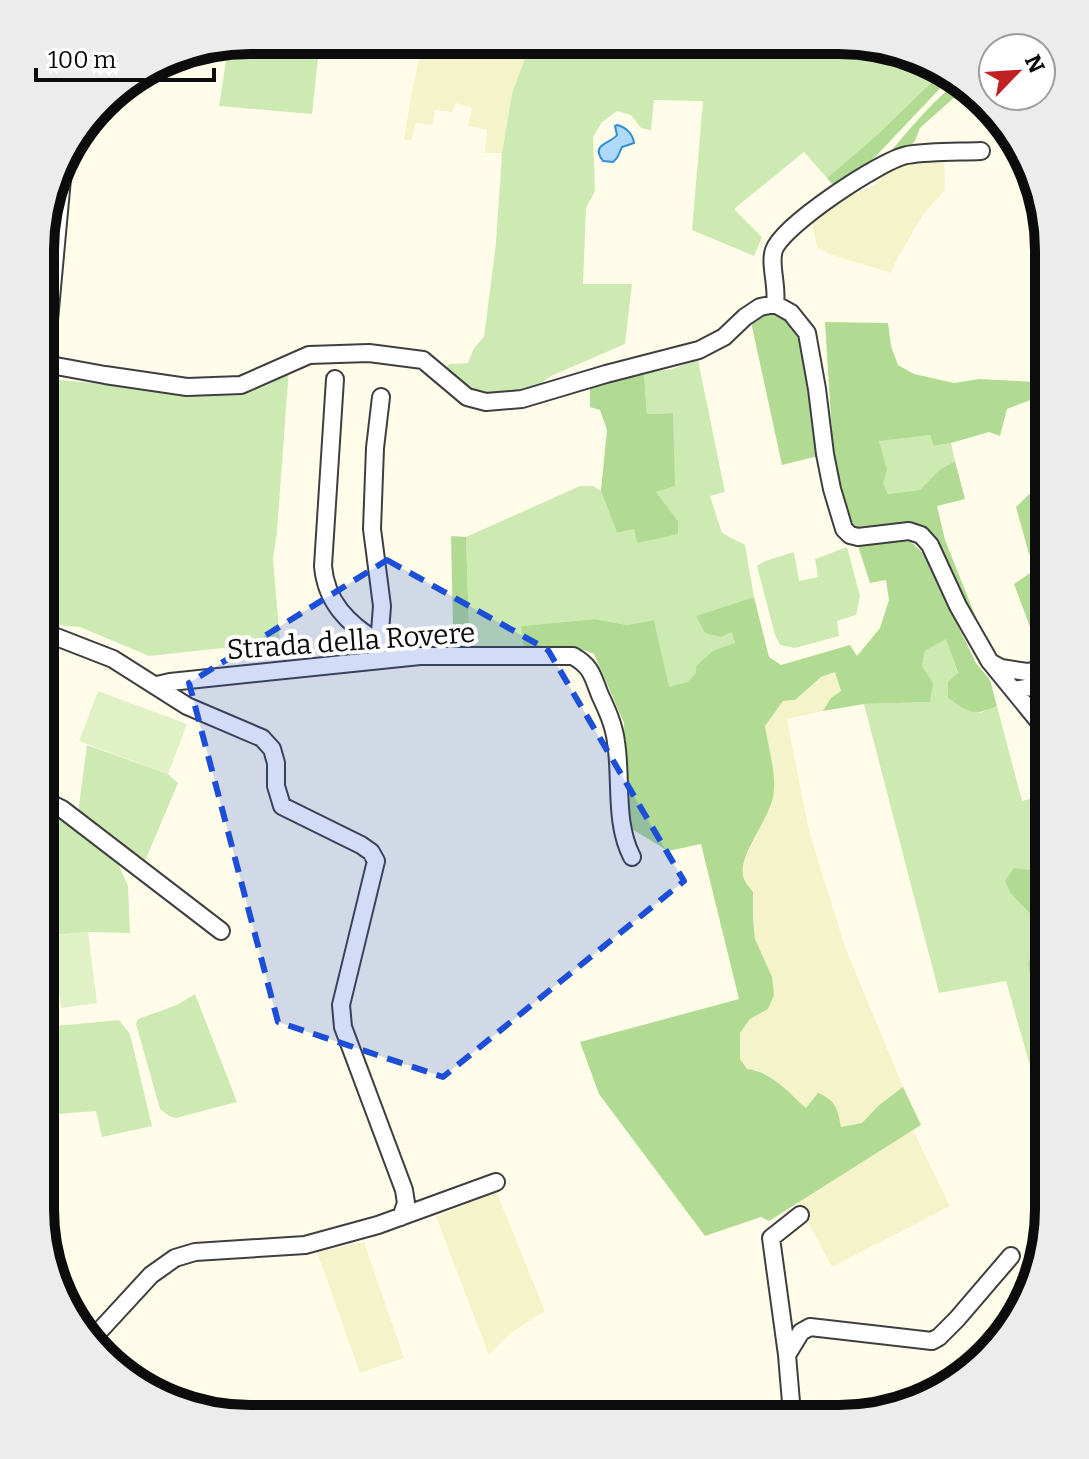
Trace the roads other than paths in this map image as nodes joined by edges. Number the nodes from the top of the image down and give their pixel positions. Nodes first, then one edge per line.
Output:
1 (981, 151) dead end
2 (60, 206) edge
3 (54, 266) edge
4 (775, 304) junction
5 (54, 366) edge
6 (335, 379) dead end
7 (381, 397) dead end
8 (54, 636) edge
9 (990, 662) junction
10 (1035, 671) edge
11 (157, 685) junction
12 (1035, 686) edge
13 (1013, 690) junction
14 (1035, 717) edge
15 (54, 805) edge
16 (632, 857) dead end
17 (221, 931) dead end
18 (496, 1182) dead end
19 (800, 1215) dead end
20 (401, 1217) junction
21 (1011, 1256) dead end
22 (98, 1332) edge
23 (787, 1355) junction
24 (792, 1405) edge

1 - 4 street
2 - 3 street
4 - 5 street
4 - 9 street
6 - 7 street
8 - 11 street
9 - 10 street
9 - 13 street
11 - 16 street, Strada della Rovere
11 - 20 street
12 - 13 street
13 - 14 street
15 - 17 street
18 - 20 street
19 - 23 street
20 - 22 street
21 - 23 street
23 - 24 street

